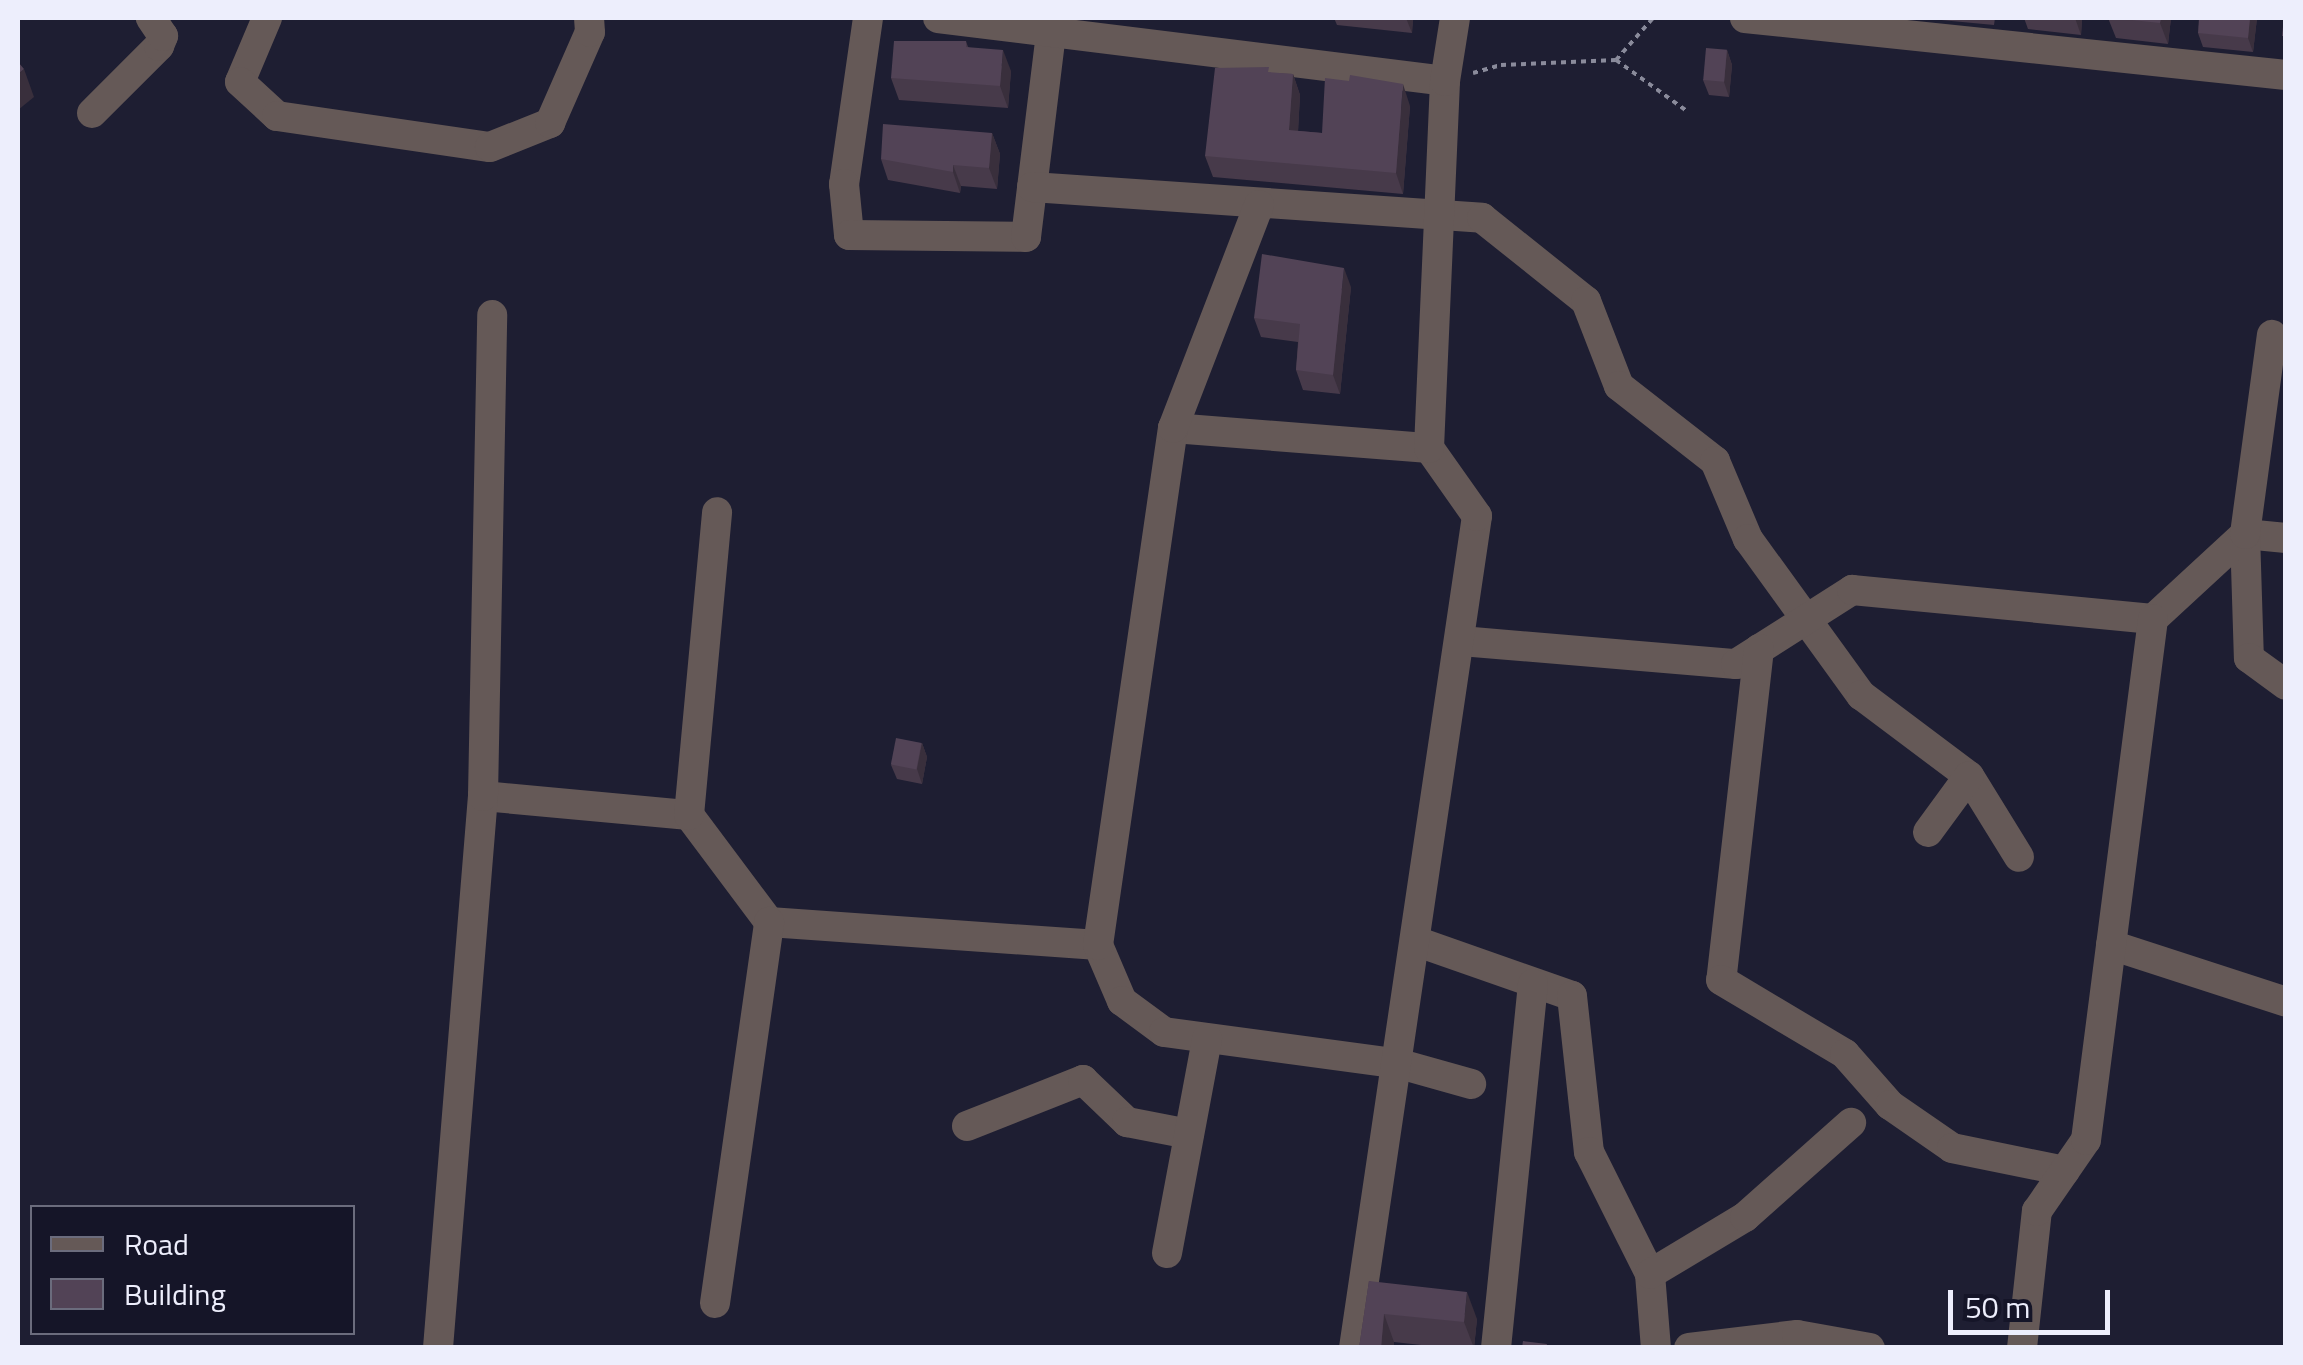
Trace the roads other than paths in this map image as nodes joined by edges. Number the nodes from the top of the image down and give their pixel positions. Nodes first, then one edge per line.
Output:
1 (152, 18) edge
2 (267, 18) edge
3 (589, 18) edge
4 (868, 18) edge
5 (938, 18) edge
6 (1455, 18) edge
7 (1745, 18) edge
8 (1825, 22) edge
9 (1051, 32) junction
10 (2286, 75) edge
11 (1446, 81) junction
12 (92, 113) dead end
13 (1032, 186) junction
14 (1259, 204) junction
15 (1439, 219) junction
16 (492, 316) dead end
17 (2272, 335) dead end
18 (1173, 428) junction
19 (1428, 448) junction
20 (718, 512) dead end
21 (2245, 534) junction
22 (2286, 538) edge
23 (2153, 619) junction
24 (1806, 620) junction
25 (1462, 641) junction
26 (1759, 649) junction
27 (2286, 684) edge
28 (1968, 776) junction
29 (483, 796) junction
30 (690, 815) junction
31 (1928, 832) dead end
32 (2019, 858) dead end
33 (770, 922) junction
34 (1418, 942) junction
35 (1098, 944) junction
36 (2111, 945) junction
37 (1533, 984) junction
38 (2286, 1002) edge
39 (1207, 1039) junction
40 (1400, 1064) junction
41 (1470, 1084) dead end
42 (1850, 1123) dead end
43 (968, 1126) dead end
44 (1189, 1134) junction
45 (2065, 1171) junction
46 (1167, 1254) dead end
47 (1650, 1274) junction
48 (715, 1302) dead end
49 (438, 1348) edge
50 (1354, 1348) edge
51 (1496, 1348) edge
52 (1656, 1348) edge
53 (1689, 1348) edge
54 (1870, 1348) edge
55 (2022, 1348) edge

1 - 12 street
2 - 3 street
4 - 13 street
5 - 9 street
6 - 11 street
7 - 8 street
8 - 10 street
9 - 11 street
9 - 13 street
11 - 15 street
13 - 14 street
14 - 15 street
14 - 18 street
15 - 19 street
15 - 24 street
16 - 29 street
17 - 21 street
18 - 19 street
18 - 35 street
19 - 25 street
20 - 30 street
21 - 22 street
21 - 23 street
21 - 27 street
23 - 24 street
23 - 36 street
24 - 26 street
24 - 28 street
25 - 26 street
25 - 34 street
26 - 45 street
28 - 31 street
28 - 32 street
29 - 30 street
29 - 49 street
30 - 33 street
33 - 35 street
33 - 48 street
34 - 37 street
34 - 40 street
35 - 39 street
36 - 38 street
36 - 45 street
37 - 47 street
37 - 51 street
39 - 40 street
39 - 44 street
40 - 41 street
40 - 50 street
42 - 47 street
43 - 44 street
44 - 46 street
45 - 55 street
47 - 52 street
53 - 54 street

